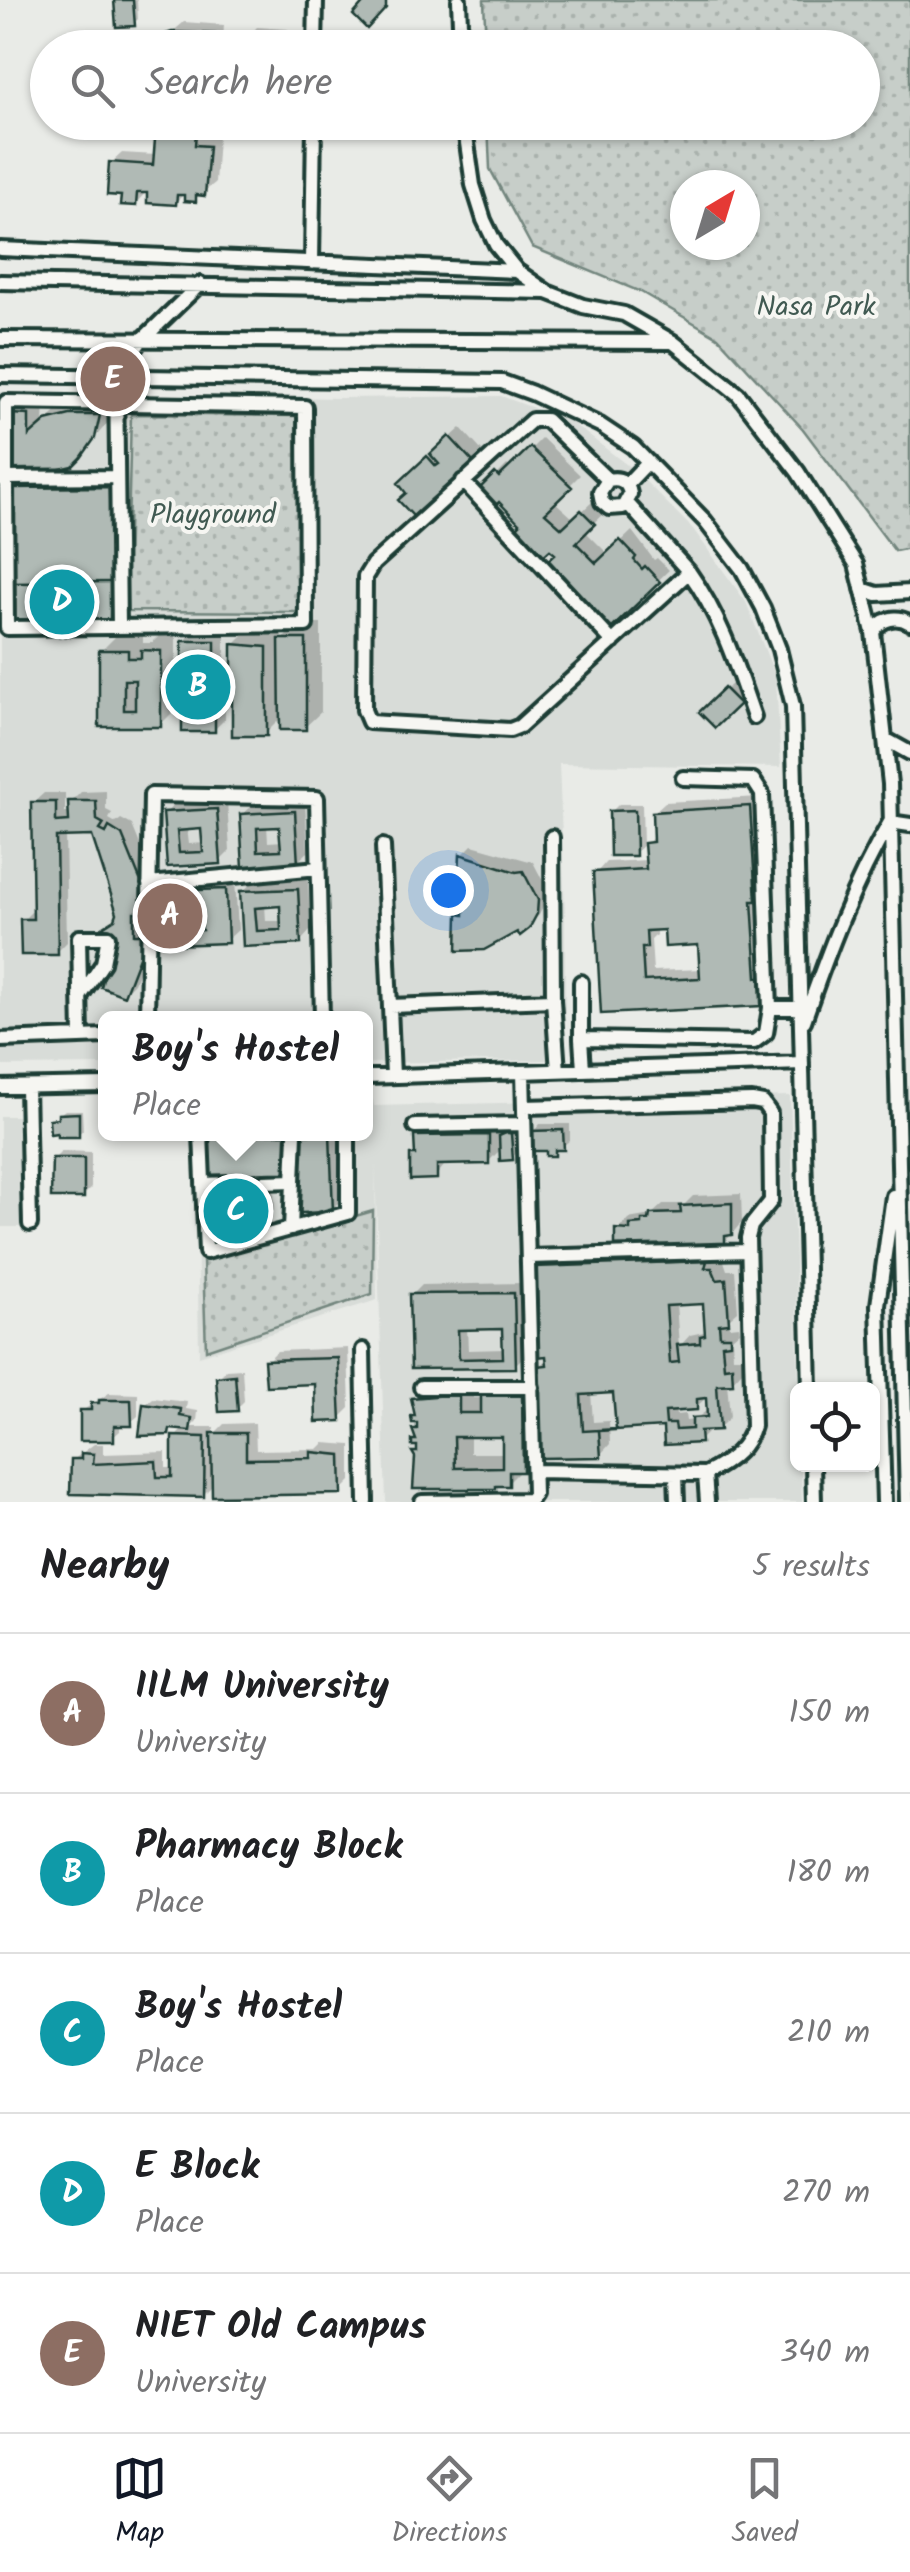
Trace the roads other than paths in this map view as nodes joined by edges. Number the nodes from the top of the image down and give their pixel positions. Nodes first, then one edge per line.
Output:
1 (316, 0) edge
2 (458, 0) edge
3 (316, 30) edge
4 (460, 30) edge
5 (314, 140) edge
6 (467, 140) edge
7 (0, 249) edge
8 (312, 263) junction
9 (517, 272) junction
10 (0, 282) edge
11 (200, 284) junction
12 (547, 292) junction
13 (0, 339) edge
14 (142, 341) junction
15 (674, 342) junction
16 (0, 375) edge
17 (116, 375) junction
18 (118, 402) junction
19 (648, 462) junction
20 (117, 477) junction
21 (6, 478) junction
22 (608, 480) junction
23 (463, 481) junction
24 (627, 484) junction
25 (627, 503) junction
26 (689, 572) junction
27 (862, 588) junction
28 (910, 592) edge
29 (910, 623) edge
30 (119, 627) junction
31 (873, 632) junction
32 (613, 642) junction
33 (754, 717) dead end
34 (885, 740) junction
35 (910, 753) edge
36 (684, 778) dead end
37 (890, 822) junction
38 (910, 825) edge
39 (552, 837) dead end
40 (383, 846) dead end
41 (318, 868) junction
42 (149, 884) junction
43 (581, 982) dead end
44 (80, 997) junction
45 (553, 1000) junction
46 (390, 1006) junction
47 (770, 1008) junction
48 (801, 1008) junction
49 (147, 1011) edge
50 (322, 1011) edge
51 (801, 1028) junction
52 (98, 1036) edge
53 (81, 1037) junction
54 (582, 1039) junction
55 (0, 1040) edge
56 (802, 1063) junction
57 (583, 1070) junction
58 (558, 1071) junction
59 (523, 1072) junction
60 (373, 1076) edge
61 (394, 1076) junction
62 (98, 1084) edge
63 (0, 1087) edge
64 (26, 1087) junction
65 (524, 1106) junction
66 (524, 1124) junction
67 (414, 1126) dead end
68 (201, 1141) edge
69 (294, 1141) edge
70 (348, 1141) edge
71 (898, 1154) junction
72 (292, 1181) junction
73 (203, 1184) junction
74 (30, 1224) dead end
75 (290, 1229) junction
76 (748, 1251) junction
77 (528, 1257) junction
78 (363, 1350) dead end
79 (810, 1382) edge
80 (422, 1386) dead end
81 (532, 1387) junction
82 (535, 1471) junction
83 (813, 1472) edge
84 (676, 1474) junction
85 (706, 1474) junction
86 (366, 1502) edge
87 (422, 1502) edge
88 (677, 1502) edge
89 (707, 1502) edge
90 (814, 1502) edge
91 (884, 1502) edge
92 (906, 1502) edge

1 - 3 street
2 - 4 street
5 - 8 street
6 - 9 street
7 - 8 street
8 - 9 street
9 - 12 street
10 - 11 street
11 - 12 street
11 - 14 street
12 - 15 street
13 - 14 street
14 - 15 street
14 - 17 street
15 - 27 street
16 - 17 street
17 - 18 street
17 - 19 street
18 - 20 street
18 - 21 street
18 - 30 street
19 - 24 street
19 - 48 street
20 - 21 street
20 - 30 street
21 - 30 street
22 - 23 street
22 - 24 street
22 - 25 street
23 - 32 street
23 - 32 street
24 - 25 street
25 - 26 street
26 - 32 street
26 - 33 street
27 - 28 street
27 - 31 street
29 - 31 street
31 - 34 street
34 - 35 street
34 - 37 street
36 - 47 street
37 - 38 street
37 - 51 street
37 - 71 street
39 - 45 street
40 - 46 street
41 - 42 street
41 - 42 street
41 - 50 street
42 - 49 street
43 - 54 street
44 - 44 street
44 - 53 street
45 - 46 street
45 - 58 street
46 - 61 street
47 - 48 street
47 - 54 street
48 - 51 street
51 - 56 street
52 - 53 street
53 - 55 street
54 - 57 street
56 - 57 street
56 - 79 street
57 - 58 street
58 - 59 street
59 - 61 street
59 - 65 street
60 - 61 street
62 - 64 street
63 - 64 street
64 - 74 street
65 - 66 street
65 - 76 street
66 - 67 street
66 - 77 street
68 - 73 street
69 - 72 street
70 - 75 street
71 - 91 street
71 - 92 street
72 - 73 street
72 - 75 street
73 - 75 street
76 - 77 street
76 - 85 street
77 - 81 street
78 - 86 street
80 - 81 street
81 - 82 street
82 - 84 street
82 - 87 street
83 - 90 street
84 - 85 street
84 - 88 street
85 - 89 street

